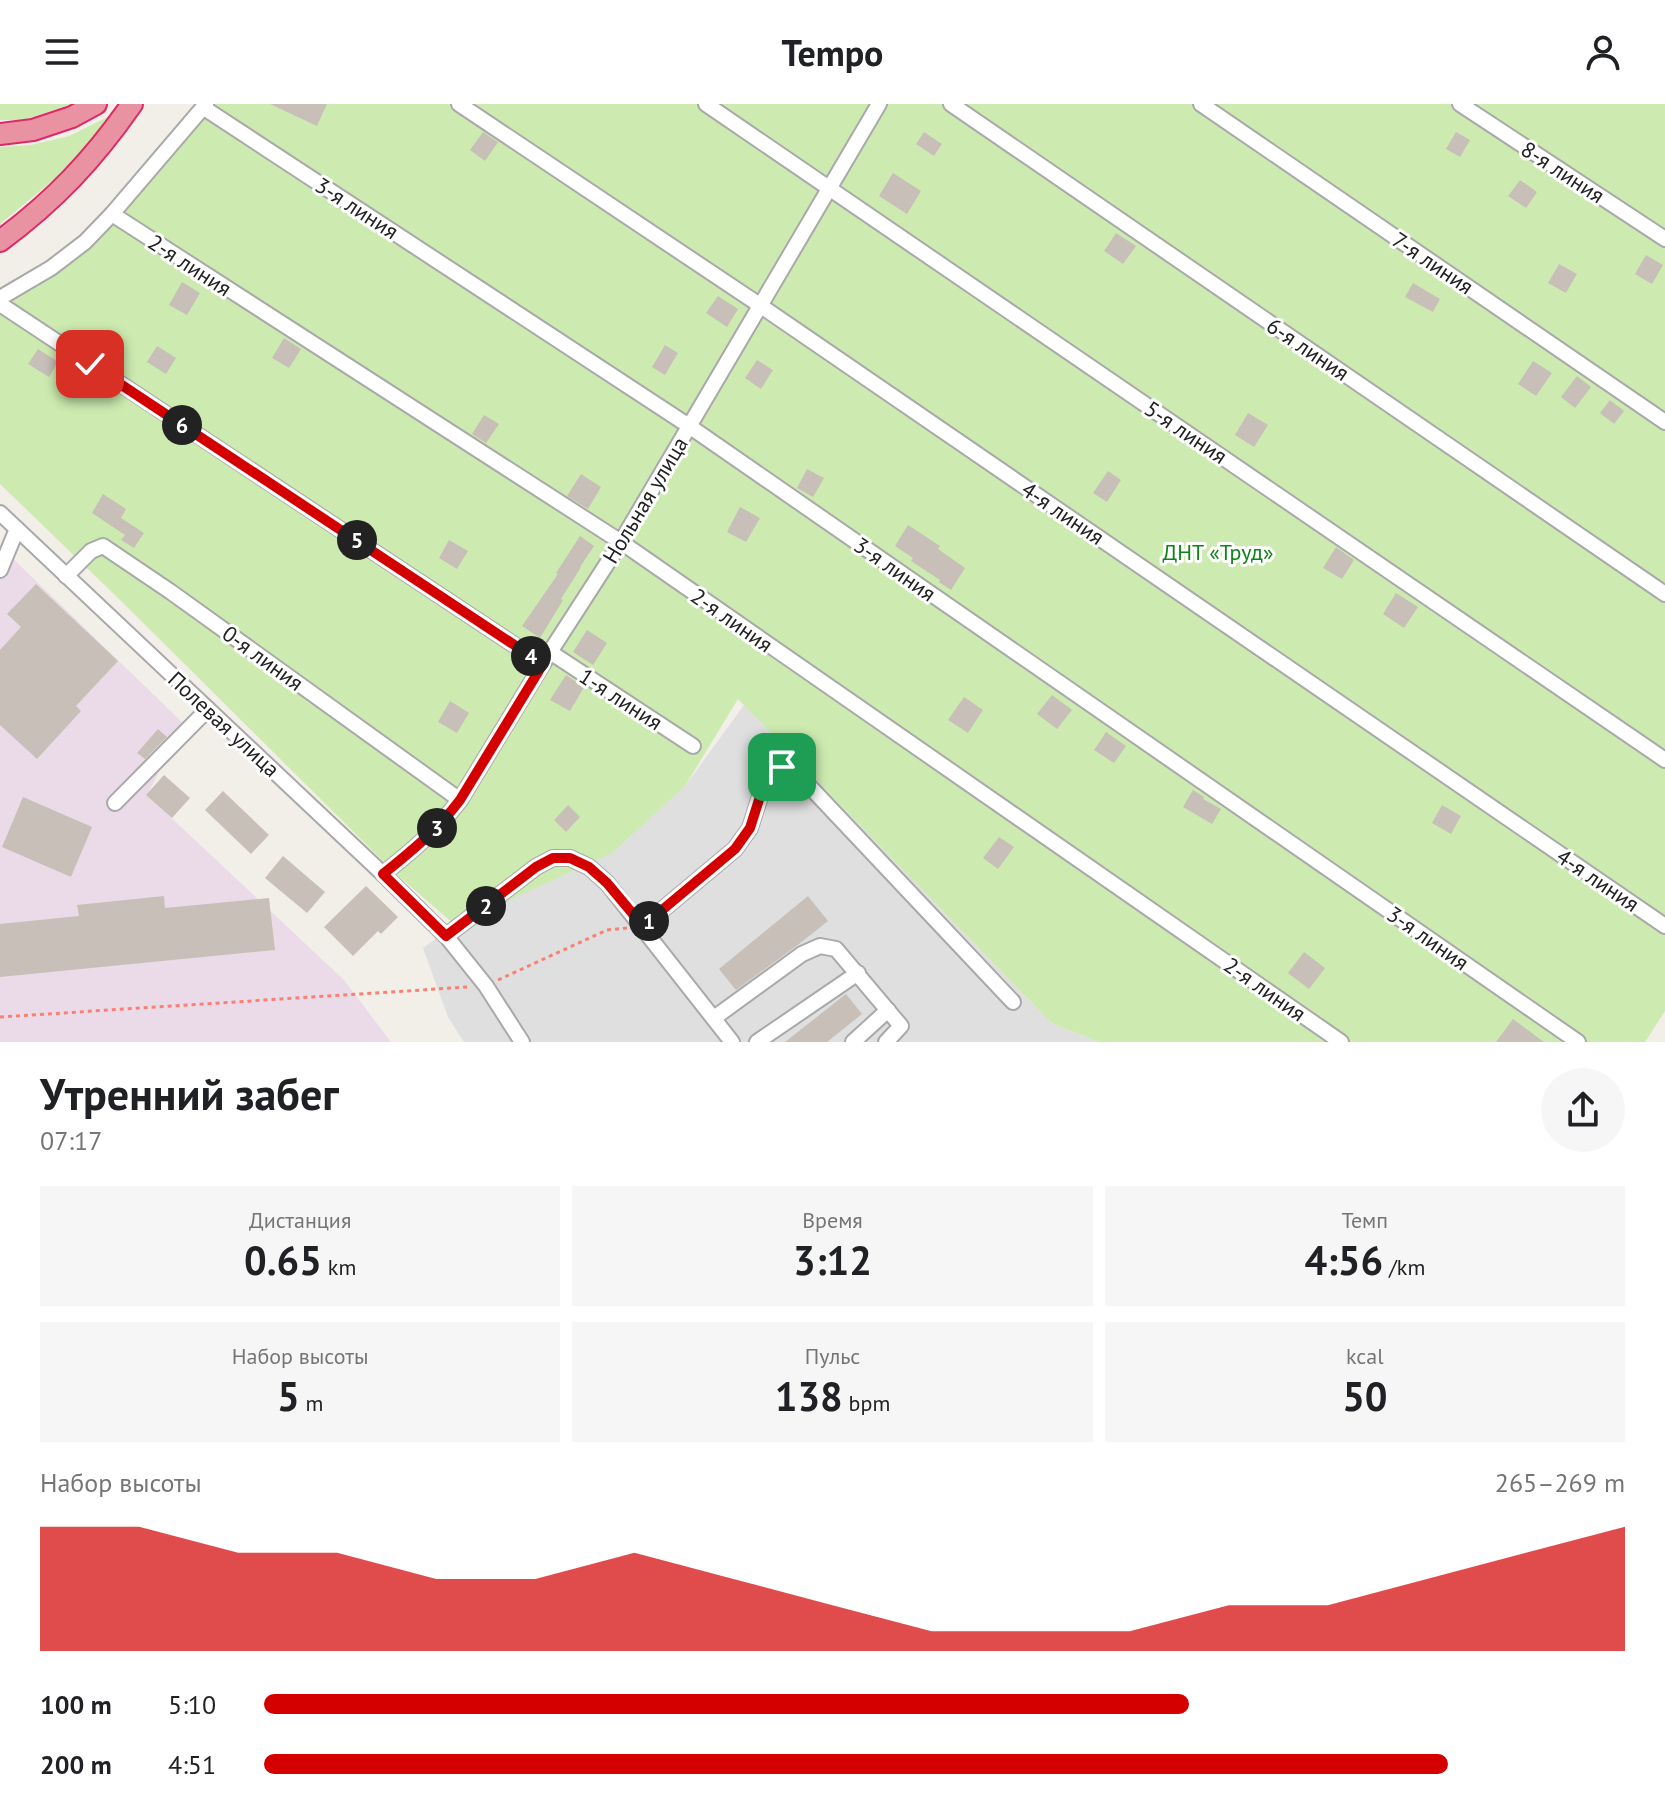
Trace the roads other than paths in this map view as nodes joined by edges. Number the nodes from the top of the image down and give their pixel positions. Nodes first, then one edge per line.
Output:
1 (96, 104) edge
2 (132, 104) edge
3 (459, 104) edge
4 (706, 104) edge
5 (879, 104) edge
6 (951, 104) edge
7 (1201, 104) edge
8 (1460, 104) edge
9 (205, 106) edge
10 (0, 134) edge
11 (830, 187) junction
12 (112, 214) junction
13 (1665, 239) edge
14 (0, 241) edge
15 (0, 298) edge
16 (0, 304) edge
17 (761, 306) junction
18 (1665, 422) edge
19 (689, 426) junction
20 (0, 513) edge
21 (17, 529) junction
22 (621, 542) junction
23 (0, 570) edge
24 (66, 576) junction
25 (1665, 594) edge
26 (546, 658) junction
27 (208, 709) junction
28 (693, 746) dead end
29 (1665, 760) edge
30 (460, 800) junction
31 (115, 803) dead end
32 (383, 874) junction
33 (643, 926) junction
34 (1665, 926) edge
35 (446, 936) junction
36 (858, 973) junction
37 (1013, 1002) dead end
38 (888, 1010) junction
39 (714, 1018) junction
40 (522, 1042) edge
41 (732, 1042) edge
42 (757, 1042) edge
43 (853, 1042) edge
44 (886, 1042) edge
45 (1341, 1042) edge
46 (1578, 1042) edge

1 - 10 highway
2 - 14 highway
3 - 17 street, 4-я линия
4 - 11 street, 5-я линия
5 - 11 street, Нольная улица
6 - 25 street, 6-я линия
7 - 18 street, 7-я линия
8 - 13 street, 8-я линия
9 - 12 street
9 - 19 street, 3-я линия
11 - 17 street, Нольная улица
11 - 29 street, 5-я линия
12 - 15 street
12 - 22 street, 2-я линия
16 - 26 street, 1-я линия
17 - 19 street, Нольная улица
17 - 34 street, 4-я линия
19 - 22 street, Нольная улица
19 - 46 street, 3-я линия
20 - 21 street, Полевая улица
21 - 23 street
21 - 24 street, Полевая улица
22 - 26 street, Нольная улица
22 - 45 street, 2-я линия
24 - 27 street, Полевая улица
24 - 30 street, 0-я линия
26 - 28 street, 1-я линия
26 - 30 street, Нольная улица
27 - 31 street
27 - 32 street, Полевая улица
30 - 32 street, Нольная улица
32 - 35 street, Полевая улица
33 - 35 street
33 - 37 street
33 - 39 street
35 - 40 street, Полевая улица
36 - 38 street
36 - 39 street
36 - 42 street
38 - 43 street
38 - 44 street
39 - 41 street

